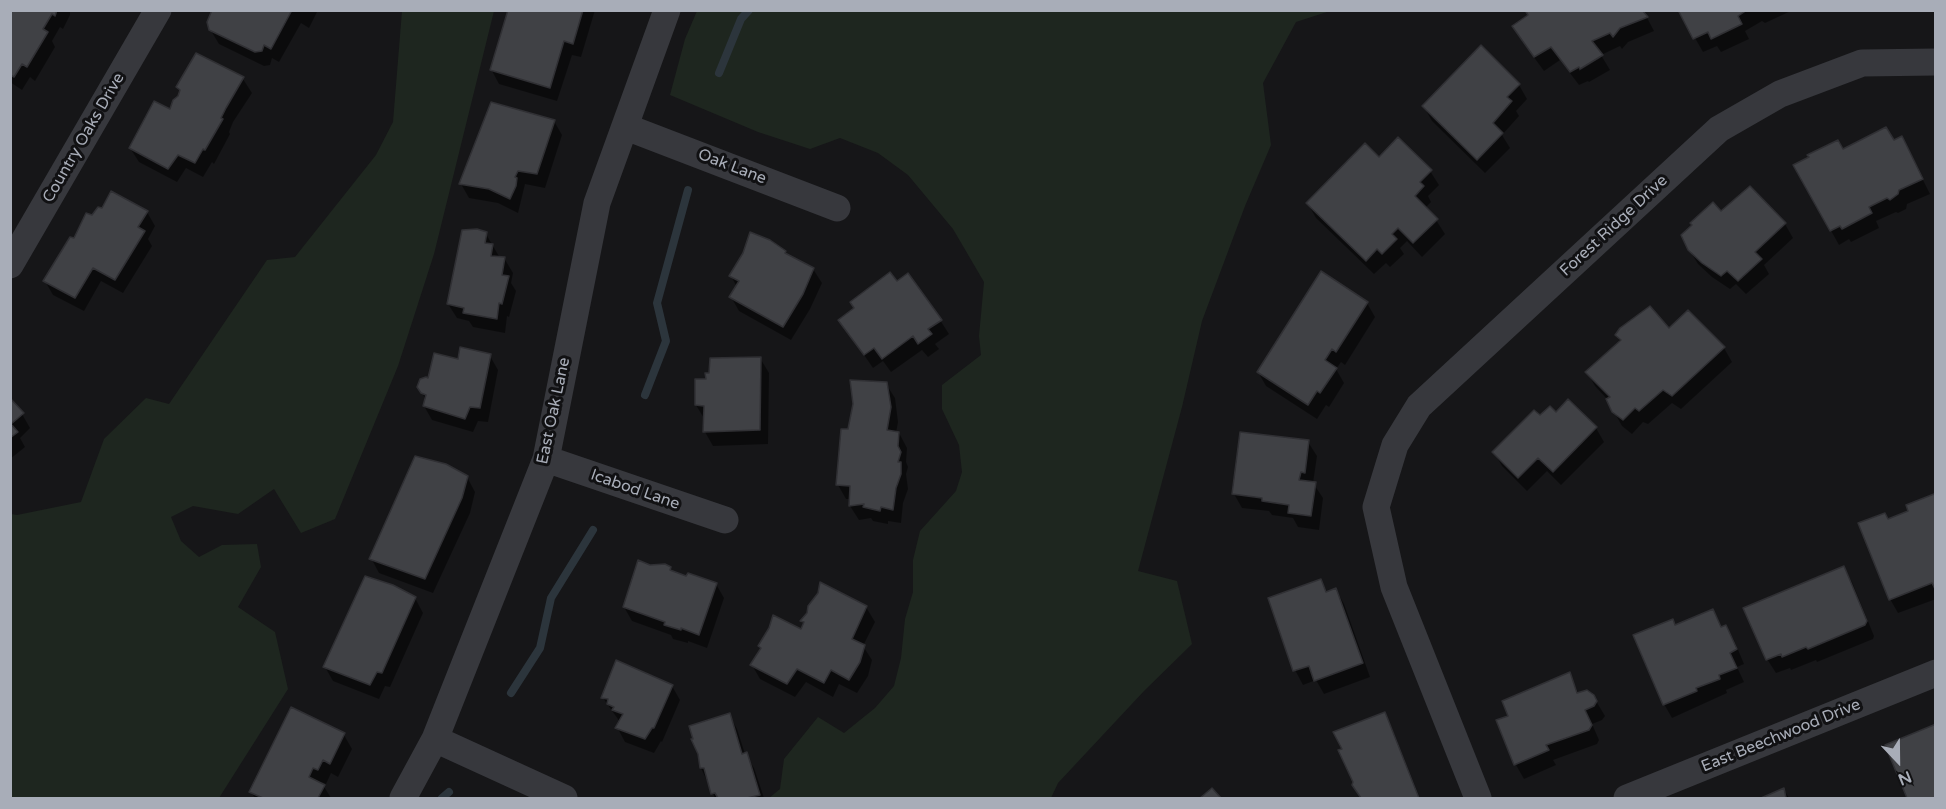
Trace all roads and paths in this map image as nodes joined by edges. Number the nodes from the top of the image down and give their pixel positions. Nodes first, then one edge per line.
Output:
1 (158, 10) edge
2 (668, 10) edge
3 (1935, 62) edge
4 (626, 127) junction
5 (837, 208) dead end
6 (10, 265) edge
7 (546, 459) junction
8 (725, 520) dead end
9 (1935, 673) edge
10 (435, 739) junction
11 (1672, 790) edge
12 (403, 798) edge
13 (564, 798) edge
14 (1478, 798) edge
15 (1627, 798) edge

1 - 6 street, Country Oaks Drive
2 - 4 street, East Oak Lane
3 - 14 street, Forest Ridge Drive
4 - 5 street, Oak Lane
4 - 7 street, East Oak Lane
7 - 8 street, Icabod Lane
7 - 10 street, East Oak Lane
9 - 11 street, East Beechwood Drive
10 - 12 street, East Oak Lane
10 - 13 street
11 - 15 street, East Beechwood Drive

